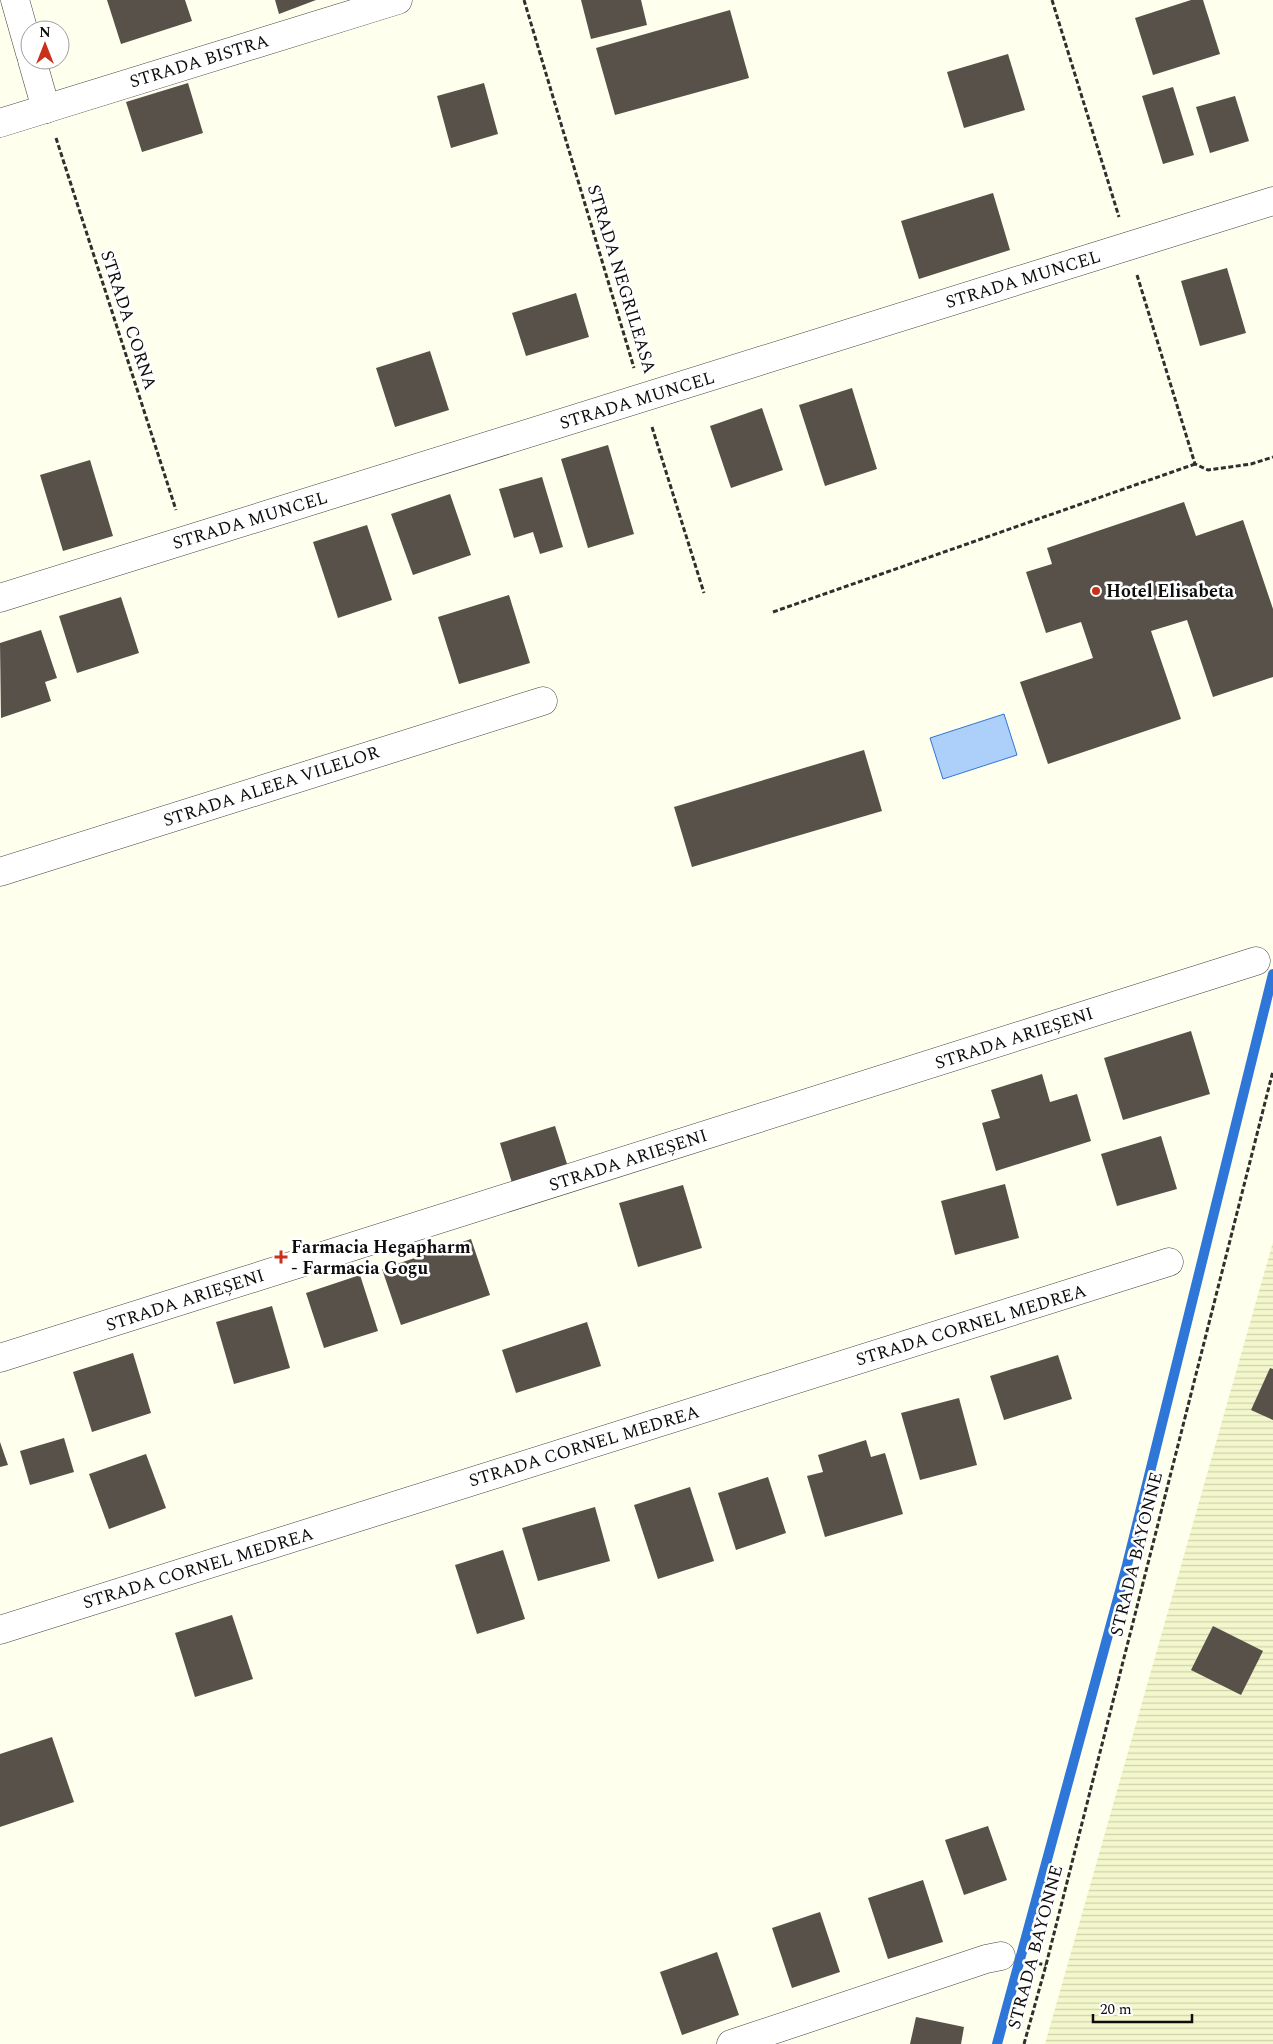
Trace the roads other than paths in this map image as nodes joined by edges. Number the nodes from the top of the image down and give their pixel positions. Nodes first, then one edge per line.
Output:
1 (14, 0) edge
2 (398, 0) edge
3 (20, 20) edge
4 (35, 70) edge
5 (46, 109) junction
6 (0, 123) edge
7 (1273, 202) edge
8 (0, 598) edge
9 (543, 701) dead end
10 (0, 872) edge
11 (1256, 961) dead end
12 (1169, 1262) dead end
13 (0, 1358) edge
14 (0, 1630) edge
15 (1001, 1956) dead end
16 (731, 2044) edge

1 - 3 street
2 - 5 street, STRADA BISTRA
4 - 5 street
5 - 6 street, STRADA BISTRA
7 - 8 street, STRADA MUNCEL
9 - 10 street, STRADA ALEEA VILELOR
11 - 13 street, STRADA ARIEȘENI
12 - 14 street, STRADA CORNEL MEDREA
15 - 16 street

